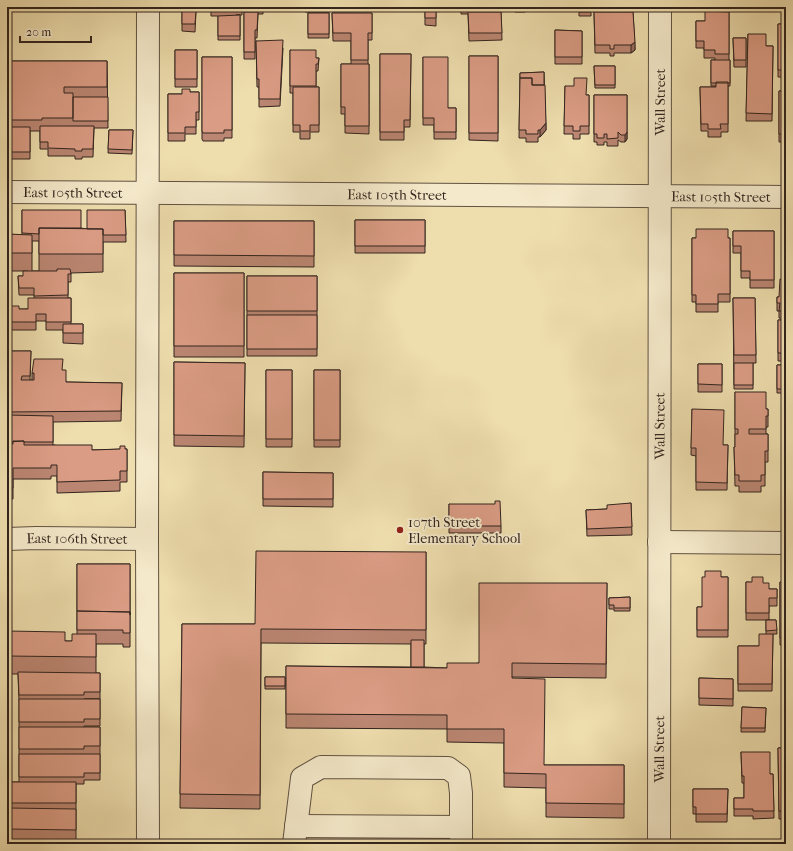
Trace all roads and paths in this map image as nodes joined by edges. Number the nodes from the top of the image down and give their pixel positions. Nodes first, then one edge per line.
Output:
1 (148, 7) edge
2 (660, 7) edge
3 (7, 192) edge
4 (147, 193) junction
5 (660, 197) junction
6 (786, 197) edge
7 (7, 539) edge
8 (147, 539) junction
9 (660, 542) junction
10 (786, 542) edge
11 (295, 835) edge
12 (461, 835) edge
13 (148, 844) edge
14 (658, 844) edge

1 - 4 street
2 - 5 street, Wall Street
3 - 4 street, East 105th Street
4 - 5 street, East 105th Street
4 - 8 street
5 - 6 street, East 105th Street
5 - 9 street, Wall Street
7 - 8 street, East 106th Street
8 - 13 street
9 - 10 street
9 - 14 street, Wall Street
11 - 12 street
11 - 12 street

